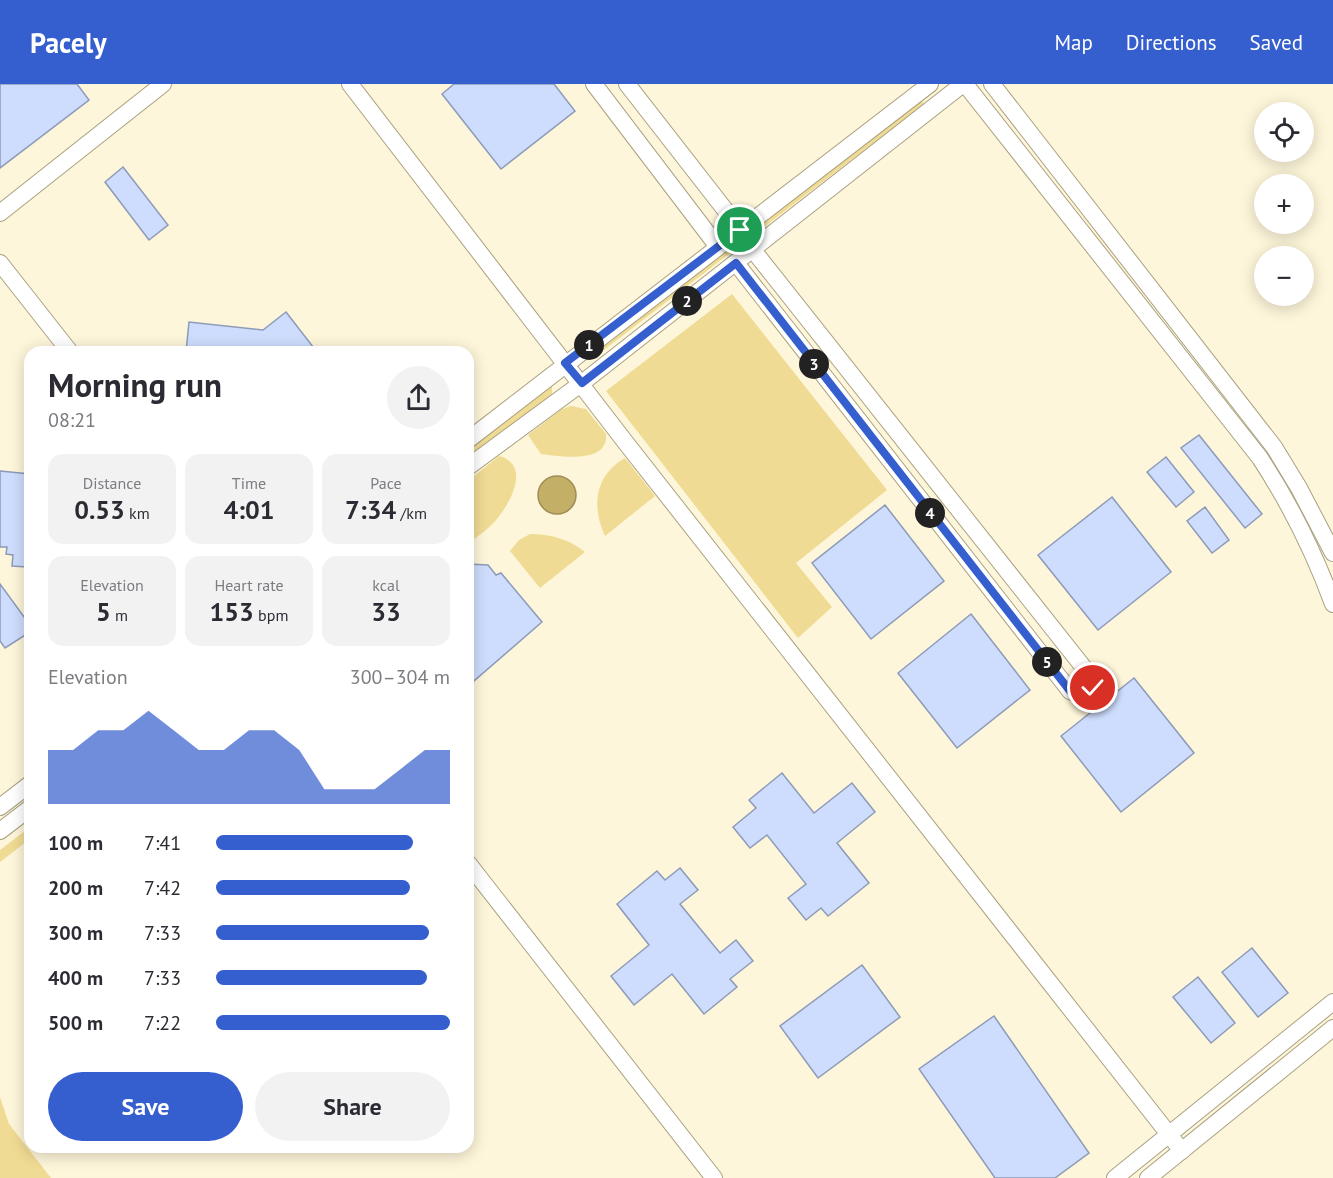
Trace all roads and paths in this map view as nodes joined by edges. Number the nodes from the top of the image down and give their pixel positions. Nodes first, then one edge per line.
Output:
1 (163, 84) edge
2 (350, 84) edge
3 (594, 84) edge
4 (627, 84) edge
5 (930, 84) edge
6 (964, 84) edge
7 (992, 84) edge
8 (0, 213) edge
9 (740, 230) junction
10 (718, 247) junction
11 (753, 250) junction
12 (0, 263) edge
13 (736, 263) junction
14 (65, 346) edge
15 (565, 363) junction
16 (582, 383) junction
17 (894, 427) junction
18 (474, 435) edge
19 (877, 444) junction
20 (474, 464) edge
21 (968, 521) junction
22 (949, 537) junction
23 (1333, 553) edge
24 (1333, 604) edge
25 (1049, 624) junction
26 (1028, 638) junction
27 (24, 789) edge
28 (0, 807) edge
29 (24, 813) edge
30 (0, 831) edge
31 (474, 870) edge
32 (1333, 1002) edge
33 (1333, 1028) edge
34 (1169, 1136) junction
35 (1182, 1151) junction
36 (714, 1178) edge
37 (1114, 1178) edge
38 (1148, 1178) edge

1 - 8 street
2 - 15 street
3 - 10 street
4 - 9 street
5 - 9 street
6 - 11 street
6 - 24 street
7 - 23 street
9 - 10 street
10 - 15 street
11 - 13 street
11 - 17 street
12 - 14 street
13 - 16 street
13 - 19 street
15 - 16 street
15 - 18 street
16 - 20 street
16 - 34 street
17 - 19 street
17 - 21 street
19 - 22 street
21 - 22 street
21 - 25 street
22 - 26 street
25 - 26 street
25 - 26 street
27 - 28 street
29 - 30 street
31 - 36 street
32 - 34 street
33 - 35 street
34 - 35 street
34 - 37 street
35 - 38 street

